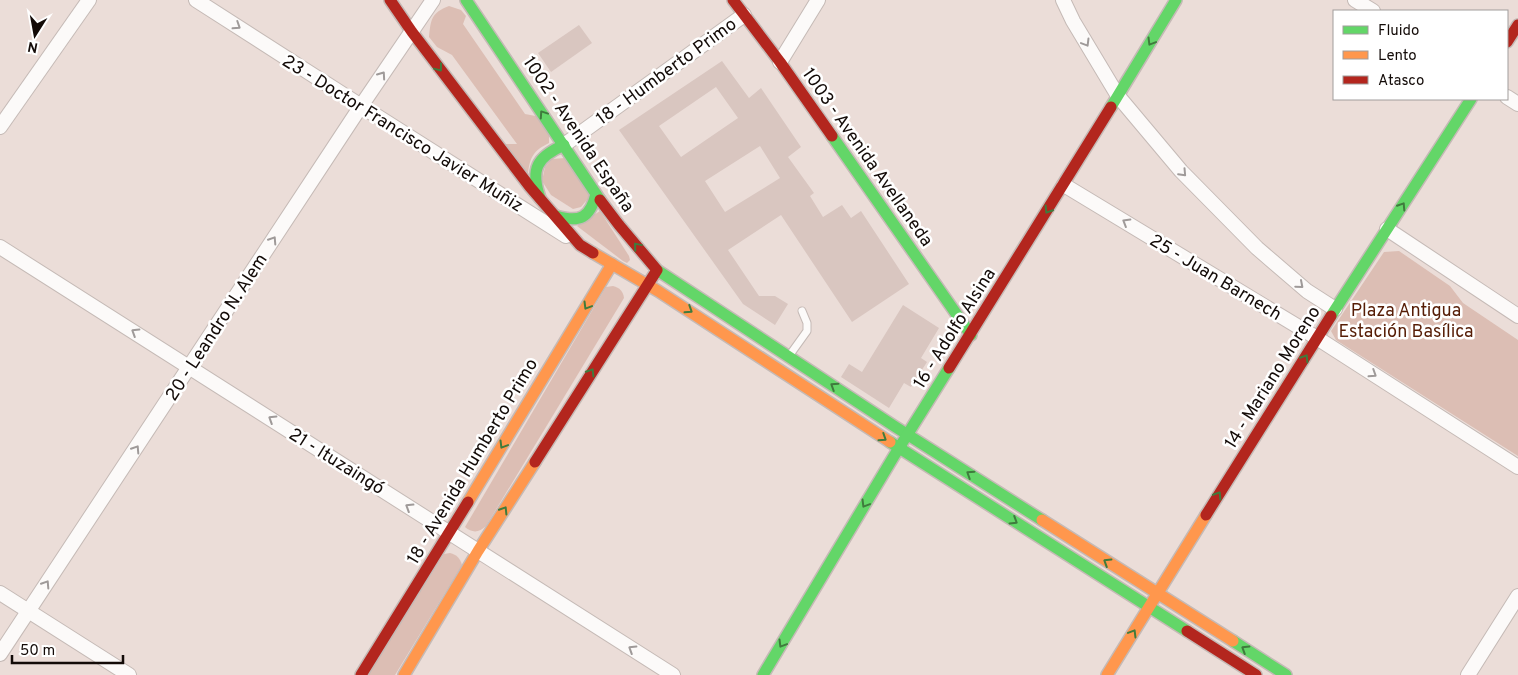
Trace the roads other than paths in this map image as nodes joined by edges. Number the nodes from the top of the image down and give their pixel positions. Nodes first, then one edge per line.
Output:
1 (89, 0) edge
2 (196, 0) edge
3 (390, 0) edge
4 (433, 0) edge
5 (466, 0) edge
6 (733, 0) edge
7 (818, 0) edge
8 (1063, 0) edge
9 (1176, 0) edge
10 (1355, 0) edge
11 (1371, 10) edge
12 (744, 15) junction
13 (1518, 25) edge
14 (412, 32) junction
15 (1508, 40) edge
16 (780, 62) junction
17 (1118, 96) junction
18 (1469, 100) edge
19 (361, 106) junction
20 (0, 127) edge
21 (564, 145) junction
22 (1064, 185) junction
23 (596, 194) junction
24 (540, 198) junction
25 (556, 216) junction
26 (1387, 229) junction
27 (580, 245) junction
28 (0, 247) edge
29 (612, 264) junction
30 (657, 270) junction
31 (647, 285) junction
32 (1335, 310) junction
33 (802, 311) dead end
34 (1518, 316) edge
35 (970, 335) junction
36 (1317, 338) junction
37 (788, 357) junction
38 (190, 367) junction
39 (908, 434) junction
40 (900, 448) junction
41 (1518, 467) edge
42 (450, 533) junction
43 (478, 551) junction
44 (0, 593) edge
45 (1157, 593) junction
46 (1518, 596) edge
47 (1149, 607) junction
48 (29, 610) junction
49 (0, 654) edge
50 (129, 675) edge
51 (361, 675) edge
52 (404, 675) edge
53 (673, 675) edge
54 (763, 675) edge
55 (1107, 675) edge
56 (1256, 675) edge
57 (1286, 675) edge
58 (1468, 675) edge

1 - 20 street
2 -> 19 street, 23 - Doctor Francisco Javier Muñiz
3 - 14 street
4 - 14 street, 20 - Leandro N. Alem
21 -> 5 street, 1002 - Avenida España
6 - 12 street, 1003 - Avenida Avellaneda
7 - 16 street
8 -> 17 street
9 -> 17 street, 16 - Adolfo Alsina
10 - 11 street
12 - 16 street, 1003 - Avenida Avellaneda
12 - 21 street, 18 - Humberto Primo
13 - 15 street
19 -> 14 street, 20 - Leandro N. Alem
14 -> 24 street
16 - 35 street, 1003 - Avenida Avellaneda
17 - 22 street, 16 - Adolfo Alsina
17 -> 32 street
26 -> 18 street, 14 - Mariano Moreno
19 - 27 street, 23 - Doctor Francisco Javier Muñiz
38 -> 19 street, 20 - Leandro N. Alem
21 - 23 street, 1002 - Avenida España
21 - 24 street
22 -> 35 street, 16 - Adolfo Alsina
36 -> 22 street, 25 - Juan Barnech
23 - 25 street
30 -> 23 street, 1002 - Avenida España
24 - 25 street
25 - 27 street
26 - 32 street, 14 - Mariano Moreno
26 - 34 street
27 - 29 street, 23 - Doctor Francisco Javier Muñiz
38 -> 28 street, 21 - Ituzaingó
29 - 31 street, 23 - Doctor Francisco Javier Muñiz
29 -> 42 street, 18 - Avenida Humberto Primo
30 - 31 street
30 - 37 street, 1002 - Avenida España
31 -> 40 street, 23 - Doctor Francisco Javier Muñiz
43 -> 31 street
32 - 36 street, 14 - Mariano Moreno
33 - 37 lane
35 - 39 street, 16 - Adolfo Alsina
36 -> 41 street, 25 - Juan Barnech
45 -> 36 street, 14 - Mariano Moreno
39 -> 37 street, 1002 - Avenida España
42 -> 38 street, 21 - Ituzaingó
48 -> 38 street, 20 - Leandro N. Alem
39 - 40 street, 16 - Adolfo Alsina
45 -> 39 street, 1002 - Avenida España
40 -> 47 street, 23 - Doctor Francisco Javier Muñiz
40 -> 54 street, 16 - Adolfo Alsina
42 - 43 street, 21 - Ituzaingó
42 - 51 street, 18 - Avenida Humberto Primo
43 - 52 street
53 -> 43 street, 21 - Ituzaingó
44 - 48 street
45 - 47 street, 14 - Mariano Moreno
57 -> 45 street, 1002 - Avenida España
46 - 58 street
55 -> 47 street, 14 - Mariano Moreno
47 - 56 street, 23 - Doctor Francisco Javier Muñiz
48 - 49 street, 20 - Leandro N. Alem
48 - 50 street

